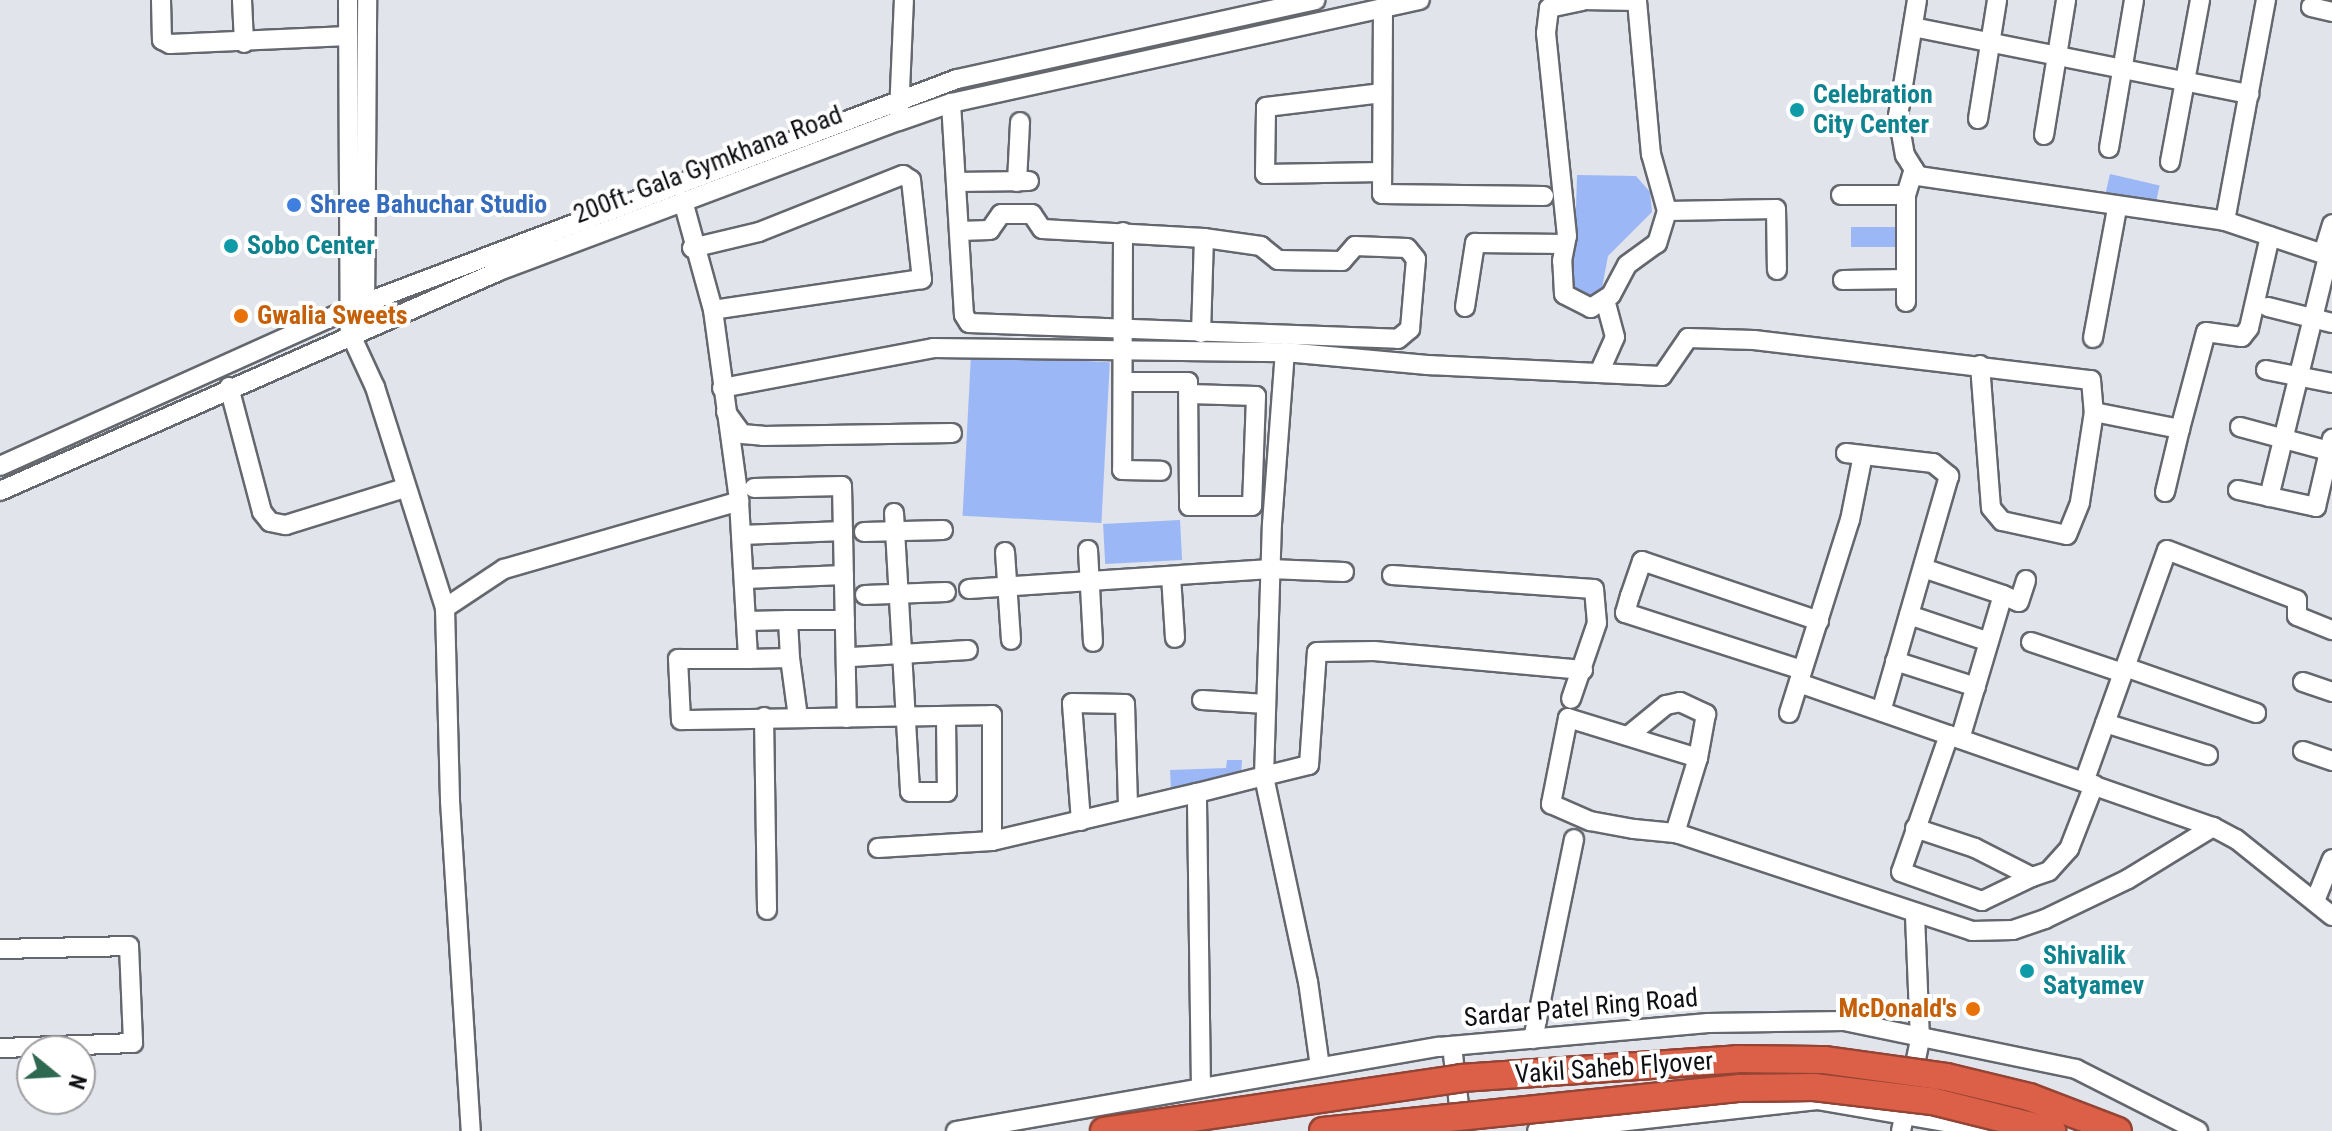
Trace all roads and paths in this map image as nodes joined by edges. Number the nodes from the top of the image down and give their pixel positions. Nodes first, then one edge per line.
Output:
1 (161, 0) edge
2 (242, 0) edge
3 (348, 0) edge
4 (367, 0) edge
5 (904, 0) edge
6 (1315, 0) edge
7 (1420, 0) edge
8 (1582, 0) edge
9 (1917, 0) edge
10 (1997, 0) edge
11 (2066, 0) edge
12 (2134, 0) edge
13 (2200, 0) edge
14 (2266, 0) edge
15 (1266, 5) edge
16 (1383, 7) junction
17 (2311, 7) dead end
18 (2332, 12) edge
19 (1913, 27) junction
20 (348, 36) junction
21 (1990, 42) junction
22 (244, 43) junction
23 (2057, 56) junction
24 (2122, 69) junction
25 (2185, 81) junction
26 (1382, 93) junction
27 (2249, 94) junction
28 (951, 103) junction
29 (899, 112) junction
30 (1978, 119) dead end
31 (1020, 122) dead end
32 (2044, 135) dead end
33 (2109, 148) dead end
34 (2170, 162) dead end
35 (1914, 169) junction
36 (1382, 172) junction
37 (956, 182) junction
38 (1841, 195) dead end
39 (1906, 195) junction
40 (1544, 196) dead end
41 (683, 201) junction
42 (2117, 209) junction
43 (1667, 211) junction
44 (2225, 221) junction
45 (2332, 224) edge
46 (959, 231) junction
47 (1123, 232) junction
48 (2270, 236) junction
49 (1204, 238) junction
50 (1565, 244) junction
51 (692, 248) junction
52 (2328, 255) edge
53 (1777, 270) dead end
54 (1906, 279) junction
55 (1843, 280) dead end
56 (1605, 299) junction
57 (1906, 302) dead end
58 (357, 306) junction
59 (1465, 307) dead end
60 (2268, 307) dead end
61 (713, 310) junction
62 (2313, 319) junction
63 (2332, 323) edge
64 (1122, 331) junction
65 (1201, 333) junction
66 (358, 336) junction
67 (2093, 338) dead end
68 (1123, 351) junction
69 (1285, 352) junction
70 (1980, 365) junction
71 (2266, 370) dead end
72 (1599, 373) junction
73 (2299, 377) junction
74 (1123, 382) junction
75 (2332, 383) edge
76 (229, 387) junction
77 (722, 388) junction
78 (1189, 394) junction
79 (724, 411) junction
80 (2094, 412) junction
81 (2240, 427) dead end
82 (2180, 429) junction
83 (952, 433) dead end
84 (2284, 438) junction
85 (2330, 445) edge
86 (0, 466) edge
87 (1161, 471) dead end
88 (405, 488) junction
89 (754, 488) dead end
90 (2238, 490) dead end
91 (0, 491) edge
92 (2165, 492) dead end
93 (2269, 497) junction
94 (739, 501) junction
95 (895, 522) junction
96 (943, 530) dead end
97 (843, 531) junction
98 (864, 532) dead end
99 (741, 535) junction
100 (1088, 550) dead end
101 (1005, 552) dead end
102 (1923, 568) junction
103 (1270, 569) junction
104 (1344, 572) dead end
105 (844, 575) junction
106 (1392, 575) dead end
107 (1171, 576) junction
108 (745, 579) junction
109 (1088, 580) junction
110 (2026, 580) dead end
111 (1007, 586) junction
112 (969, 589) dead end
113 (946, 592) dead end
114 (899, 593) junction
115 (865, 595) dead end
116 (2003, 595) junction
117 (445, 608) junction
118 (1909, 615) junction
119 (788, 620) junction
120 (845, 620) junction
121 (748, 621) junction
122 (1819, 621) junction
123 (2332, 630) edge
124 (1175, 638) dead end
125 (1011, 640) dead end
126 (1093, 642) dead end
127 (1989, 642) junction
128 (2031, 642) dead end
129 (968, 650) dead end
130 (903, 653) junction
131 (852, 657) dead end
132 (790, 658) junction
133 (748, 659) junction
134 (1895, 661) junction
135 (1583, 670) junction
136 (2124, 670) junction
137 (1800, 677) junction
138 (2303, 682) dead end
139 (1976, 687) junction
140 (2332, 692) edge
141 (1571, 699) dead end
142 (1202, 700) dead end
143 (1266, 704) junction
144 (1881, 711) junction
145 (1789, 713) dead end
146 (2256, 713) dead end
147 (946, 716) junction
148 (764, 717) junction
149 (798, 717) junction
150 (909, 717) junction
151 (847, 718) junction
152 (2105, 723) junction
153 (1628, 736) junction
154 (1954, 737) junction
155 (2303, 751) dead end
156 (2208, 755) dead end
157 (1698, 758) junction
158 (2332, 761) edge
159 (1264, 776) junction
160 (2089, 784) junction
161 (1197, 793) junction
162 (1128, 807) junction
163 (1081, 821) junction
164 (2213, 827) junction
165 (1915, 828) junction
166 (1675, 833) junction
167 (1574, 839) dead end
168 (992, 841) junction
169 (878, 848) dead end
170 (2332, 859) edge
171 (2032, 877) junction
172 (2315, 901) junction
173 (767, 910) dead end
174 (1915, 913) junction
175 (2332, 916) edge
176 (0, 949) edge
177 (1533, 1039) junction
178 (1920, 1040) junction
179 (0, 1042) edge
180 (1945, 1045) junction
181 (1452, 1046) junction
182 (0, 1048) edge
183 (1320, 1067) junction
184 (1201, 1088) junction
185 (1903, 1122) edge
186 (1924, 1125) edge
187 (471, 1131) edge
188 (956, 1131) edge
189 (1104, 1131) edge
190 (1323, 1131) edge
191 (1462, 1131) edge
192 (1537, 1131) edge
193 (1996, 1131) edge
194 (2052, 1131) edge
195 (2118, 1131) edge
196 (2198, 1131) edge

1 - 22 street
2 - 22 street
3 - 20 street
4 - 58 street
5 - 29 street
6 - 15 street
7 - 16 street, 200ft. Gala Gymkhana Road
8 - 43 street
8 - 50 street
9 - 19 street
10 - 21 street
11 - 23 street
12 - 24 street
13 - 25 street
14 - 27 street
15 - 29 street
16 - 26 street
16 - 28 street, 200ft. Gala Gymkhana Road
17 - 18 street
19 - 21 street
19 - 35 street
20 - 22 street
20 - 58 street
21 - 23 street
21 - 30 street
23 - 24 street
23 - 32 street
24 - 25 street
24 - 33 street
25 - 27 street
25 - 34 street
26 - 36 street
26 - 36 street
27 - 44 street
28 - 29 street, 200ft. Gala Gymkhana Road
28 - 37 street
29 - 41 street, 200ft. Gala Gymkhana Road
29 - 58 street
31 - 37 street
35 - 39 street
35 - 42 street
36 - 40 street
37 - 46 street
38 - 39 street
39 - 54 street
41 - 51 street
41 - 66 street, 200ft. Gala Gymkhana Road
42 - 44 street
42 - 67 street
43 - 53 street
43 - 56 street
44 - 48 street
45 - 52 street
46 - 47 street
46 - 64 street
47 - 49 street
47 - 64 street
48 - 52 street
48 - 82 street
49 - 65 street
49 - 65 street
50 - 56 street
50 - 59 street
51 - 61 street
51 - 61 street
52 - 62 street
54 - 55 street
54 - 57 street
56 - 72 street
58 - 66 street
58 - 86 street
60 - 62 street
61 - 77 street
62 - 63 street
62 - 73 street
64 - 65 street
64 - 68 street
66 - 76 street, 200ft. Gala Gymkhana Road
66 - 88 street
68 - 69 street
68 - 74 street
68 - 77 street
69 - 72 street
69 - 103 street
70 - 72 street
70 - 80 street
70 - 80 street
71 - 73 street
73 - 75 street
73 - 84 street
74 - 78 street
74 - 87 street
76 - 88 street
76 - 91 street, 200ft. Gala Gymkhana Road
77 - 79 street
78 - 78 street
79 - 83 street
79 - 94 street
80 - 82 street
81 - 84 street
82 - 92 street
84 - 85 street
84 - 93 street
85 - 93 street
88 - 117 street
89 - 97 street
90 - 93 street
94 - 99 street
94 - 117 street
95 - 96 street
95 - 98 street
95 - 114 street
97 - 99 street
97 - 105 street
99 - 108 street
100 - 109 street
101 - 111 street
102 - 116 street
102 - 118 street
102 - 122 street
103 - 104 street
103 - 107 street
103 - 143 street
105 - 108 street
105 - 120 street
106 - 135 street
107 - 109 street
107 - 124 street
108 - 121 street
109 - 111 street
109 - 126 street
110 - 116 street
111 - 112 street
111 - 125 street
113 - 114 street
114 - 115 street
114 - 130 street
116 - 127 street
117 - 187 street
118 - 127 street
118 - 134 street
119 - 120 street
119 - 121 street
119 - 132 street
120 - 151 street
121 - 133 street
122 - 137 street
122 - 137 street
123 - 136 street
127 - 139 street
128 - 136 street
129 - 130 street
130 - 131 street
130 - 150 street
132 - 133 street
132 - 149 street
133 - 148 street
134 - 139 street
134 - 144 street
135 - 141 street
135 - 159 street
136 - 146 street
136 - 152 street
137 - 144 street
137 - 145 street
138 - 140 street
139 - 154 street
142 - 143 street
143 - 159 street
144 - 154 street
147 - 150 street
147 - 150 street
147 - 168 street
148 - 149 street
148 - 173 street
149 - 151 street
150 - 151 street
152 - 156 street
152 - 160 street
153 - 157 street
153 - 157 street
153 - 166 street
154 - 160 street
154 - 165 street
155 - 158 street
157 - 166 street
159 - 161 street
159 - 183 street
160 - 164 street
160 - 171 street
161 - 162 street
161 - 184 street
162 - 163 street
162 - 163 street
163 - 168 street
164 - 172 street
164 - 174 street
165 - 171 street
165 - 171 street
166 - 174 street
167 - 177 street
168 - 169 street
170 - 172 street
172 - 175 street
174 - 178 street
176 - 182 street
177 - 178 street, Sardar Patel Ring Road
177 - 181 street, Sardar Patel Ring Road
178 - 180 street, Sardar Patel Ring Road
178 - 185 street
179 - 182 street
180 - 186 street
180 - 196 street, Sardar Patel Ring Road
181 - 183 street, Sardar Patel Ring Road
181 - 191 street
183 - 184 street, Sardar Patel Ring Road
184 - 188 street, Sardar Patel Ring Road
185 - 186 street
185 - 192 street
186 - 193 street
189 - 195 highway, Vakil Saheb Flyover, bridge
190 - 194 highway, Vakil Saheb Flyover, bridge

